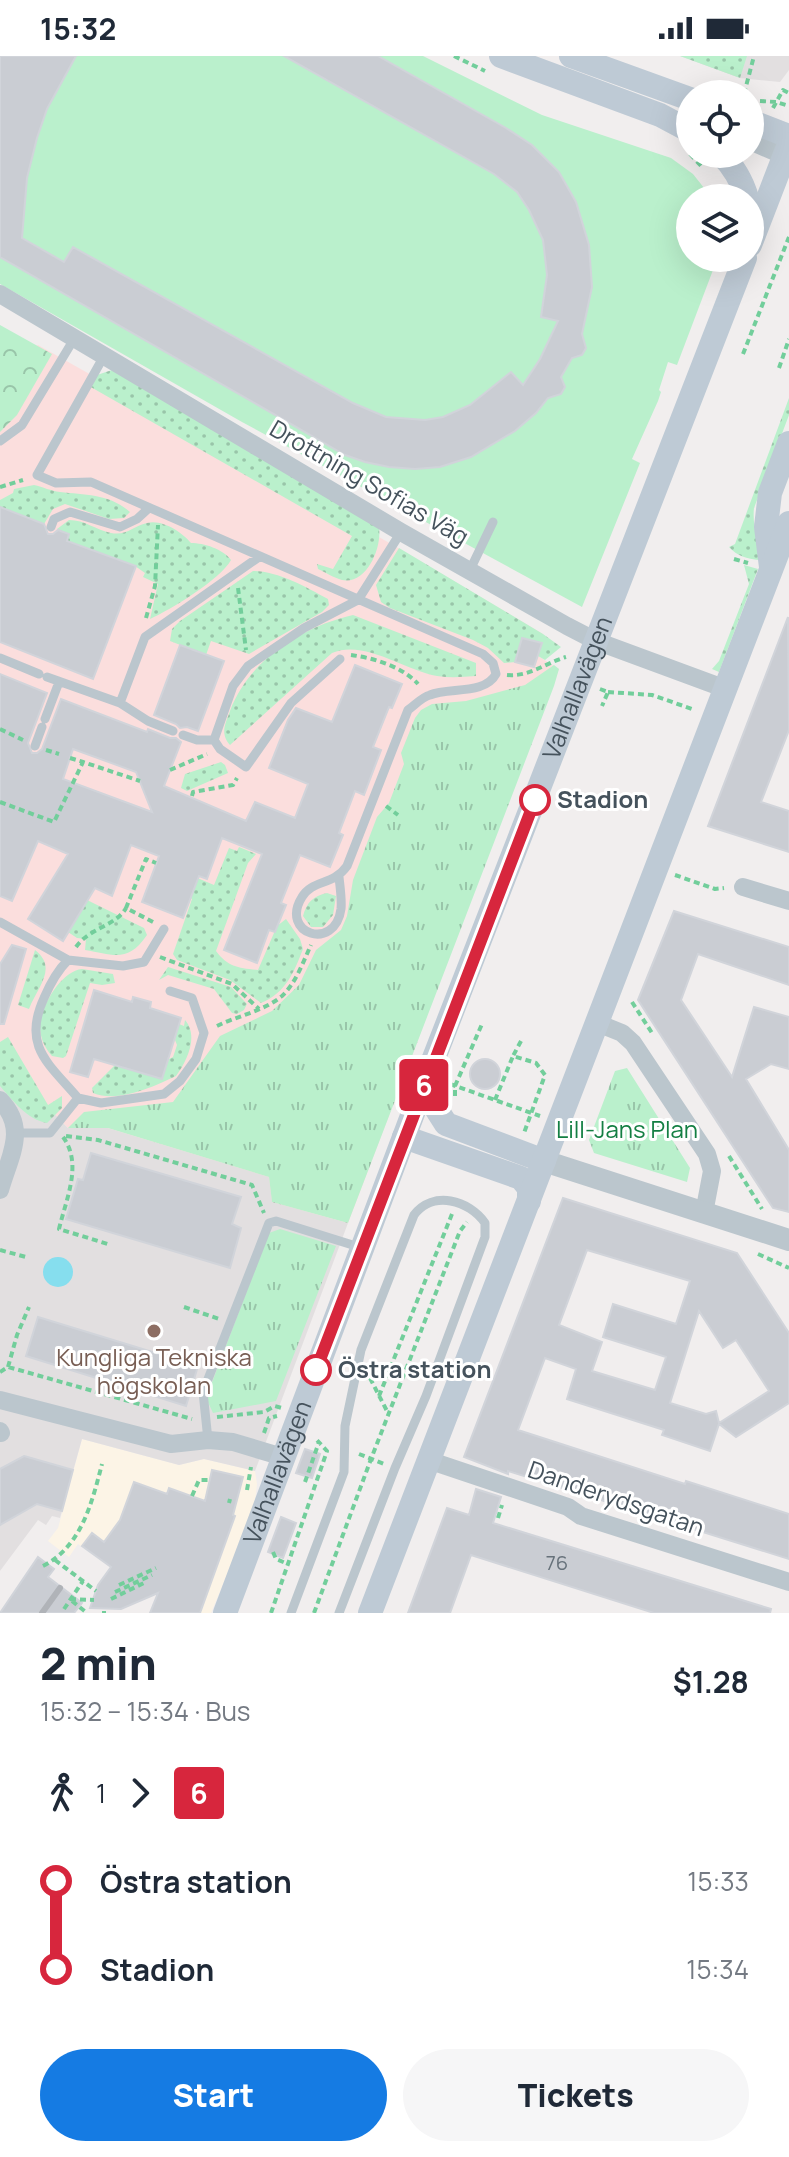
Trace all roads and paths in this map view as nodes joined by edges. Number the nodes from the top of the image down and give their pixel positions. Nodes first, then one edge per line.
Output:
1 (501, 56) edge
2 (571, 56) edge
3 (754, 56) edge
4 (748, 80) edge
5 (676, 94) edge
6 (776, 102) dead end
7 (789, 106) edge
8 (660, 115) junction
9 (676, 118) edge
10 (676, 124) edge
11 (764, 131) edge
12 (764, 144) edge
13 (788, 149) edge
14 (764, 205) edge
15 (789, 237) edge
16 (737, 272) edge
17 (0, 294) edge
18 (74, 339) junction
19 (789, 339) edge
20 (743, 354) dead end
21 (104, 356) junction
22 (779, 368) dead end
23 (0, 441) edge
24 (789, 443) edge
25 (37, 475) junction
26 (0, 487) edge
27 (149, 508) junction
28 (160, 513) junction
29 (493, 522) dead end
30 (789, 523) edge
31 (51, 527) dead end
32 (401, 532) junction
33 (259, 557) junction
34 (771, 569) junction
35 (470, 570) junction
36 (236, 573) junction
37 (358, 600) junction
38 (145, 637) junction
39 (596, 641) junction
40 (566, 657) dead end
41 (0, 658) edge
42 (340, 659) joint
43 (248, 666) junction
44 (496, 674) junction
45 (59, 682) junction
46 (726, 689) junction
47 (608, 692) dead end
48 (428, 695) junction
49 (120, 703) junction
50 (715, 716) junction
51 (217, 744) junction
52 (35, 746) dead end
53 (70, 758) dead end
54 (83, 762) junction
55 (246, 767) junction
56 (170, 770) dead end
57 (140, 781) dead end
58 (192, 796) dead end
59 (0, 802) edge
60 (156, 863) dead end
61 (657, 868) junction
62 (339, 877) junction
63 (743, 887) joint
64 (789, 901) edge
65 (126, 908) junction
66 (0, 922) edge
67 (164, 929) joint
68 (316, 935) junction
69 (151, 954) junction
70 (68, 960) junction
71 (170, 991) dead end
72 (259, 1009) junction
73 (597, 1023) junction
74 (204, 1033) junction
75 (521, 1041) dead end
76 (513, 1056) junction
77 (427, 1076) junction
78 (78, 1098) junction
79 (0, 1100) edge
80 (495, 1100) junction
81 (530, 1112) junction
82 (558, 1122) junction
83 (16, 1133) junction
84 (404, 1137) junction
85 (519, 1153) junction
86 (544, 1161) junction
87 (0, 1190) edge
88 (529, 1201) junction
89 (456, 1203) junction
90 (475, 1211) junction
91 (704, 1213) junction
92 (269, 1223) junction
93 (789, 1240) edge
94 (111, 1245) dead end
95 (362, 1248) junction
96 (0, 1250) edge
97 (751, 1251) dead end
98 (26, 1257) dead end
99 (789, 1268) edge
100 (29, 1307) dead end
101 (184, 1307) dead end
102 (229, 1322) junction
103 (8, 1367) junction
104 (0, 1372) edge
105 (370, 1377) dead end
106 (379, 1396) junction
107 (0, 1400) edge
108 (281, 1408) dead end
109 (389, 1415) junction
110 (204, 1418) junction
111 (208, 1440) junction
112 (319, 1442) dead end
113 (283, 1457) junction
114 (428, 1460) junction
115 (102, 1464) dead end
116 (324, 1465) dead end
117 (209, 1480) dead end
118 (305, 1482) dead end
119 (192, 1496) dead end
120 (499, 1504) dead end
121 (498, 1518) dead end
122 (273, 1552) dead end
123 (55, 1560) junction
124 (288, 1564) junction
125 (43, 1566) dead end
126 (156, 1568) dead end
127 (152, 1575) dead end
128 (83, 1581) junction
129 (146, 1582) dead end
130 (789, 1582) edge
131 (119, 1585) dead end
132 (96, 1591) dead end
133 (115, 1592) dead end
134 (70, 1599) junction
135 (111, 1599) dead end
136 (94, 1600) dead end
137 (64, 1609) dead end
138 (87, 1613) edge
139 (225, 1613) edge
140 (271, 1613) edge
141 (291, 1613) edge
142 (314, 1613) edge
143 (339, 1613) edge
144 (370, 1613) edge

1 - 8 main road
2 - 5 main road
3 - 4 path
6 - 7 path
8 - 9 street
8 - 10 main road
11 - 13 main road
12 - 13 street
13 - 14 main road, Valhallavägen
15 - 20 path
16 - 39 main road, Valhallavägen
17 - 18 street, Drottning Sofias Väg
18 - 21 street, Drottning Sofias Väg
18 - 23 lane
19 - 22 path
21 - 25 lane
21 - 32 street, Drottning Sofias Väg
24 - 34 main road
25 - 26 path
25 - 27 lane
27 - 28 lane
27 - 31 lane
28 - 33 lane
28 - 38 path
29 - 35 lane
30 - 34 main road
32 - 35 street, Drottning Sofias Väg
32 - 37 lane
33 - 36 lane
33 - 37 lane
34 - 46 main road
35 - 39 street, Drottning Sofias Väg
36 - 38 lane
36 - 43 path
37 - 43 lane
37 - 44 lane
38 - 49 lane
39 - 46 street, Drottning Sofias Väg
39 - 77 main road, Valhallavägen
40 - 44 path
41 - 45 lane
42 - 48 path
42 - 55 lane
43 - 51 lane
44 - 48 lane
45 - 49 lane
45 - 52 lane
46 - 50 main road
47 - 50 path
48 - 62 lane
49 - 51 lane
50 - 61 main road
51 - 55 lane
51 - 56 path
53 - 54 path
54 - 57 path
54 - 59 path
55 - 58 path
60 - 65 path
61 - 63 path
61 - 73 main road
62 - 68 lane
62 - 68 lane
63 - 64 street
65 - 67 path
65 - 70 path
66 - 70 lane
67 - 69 lane
68 - 72 path
69 - 70 lane
69 - 72 path
70 - 78 lane
71 - 74 lane
72 - 74 path
73 - 82 main road
73 - 91 street
74 - 78 lane
75 - 76 path
76 - 80 path
76 - 81 path
77 - 80 path
77 - 84 main road, Valhallavägen
77 - 85 main road
78 - 83 lane
79 - 83 street
80 - 81 path
81 - 82 path
81 - 85 path
82 - 86 main road
83 - 87 street
84 - 88 main road
84 - 95 main road, Valhallavägen
85 - 86 main road
86 - 88 main road
86 - 91 street
88 - 114 main road
89 - 90 lane
89 - 106 path
89 - 141 lane
90 - 109 path
90 - 143 lane
91 - 93 street
92 - 94 path
92 - 95 lane
92 - 102 lane
95 - 113 main road, Valhallavägen
96 - 98 path
97 - 99 path
100 - 103 path
101 - 102 path
102 - 110 lane
103 - 104 path
103 - 110 path
105 - 106 path
106 - 109 path
107 - 111 street
108 - 110 path
109 - 142 path
110 - 111 lane
111 - 113 street
112 - 118 path
113 - 139 main road, Valhallavägen
114 - 130 street, Danderydsgatan
114 - 144 main road
115 - 123 path
116 - 124 path, Valhallavägen
117 - 119 path
120 - 121 path
122 - 124 path
123 - 125 path
123 - 128 path
124 - 140 path, Valhallavägen
126 - 131 path
127 - 133 path
128 - 132 path
128 - 134 path
129 - 135 path
134 - 136 path
134 - 137 path
134 - 138 path

